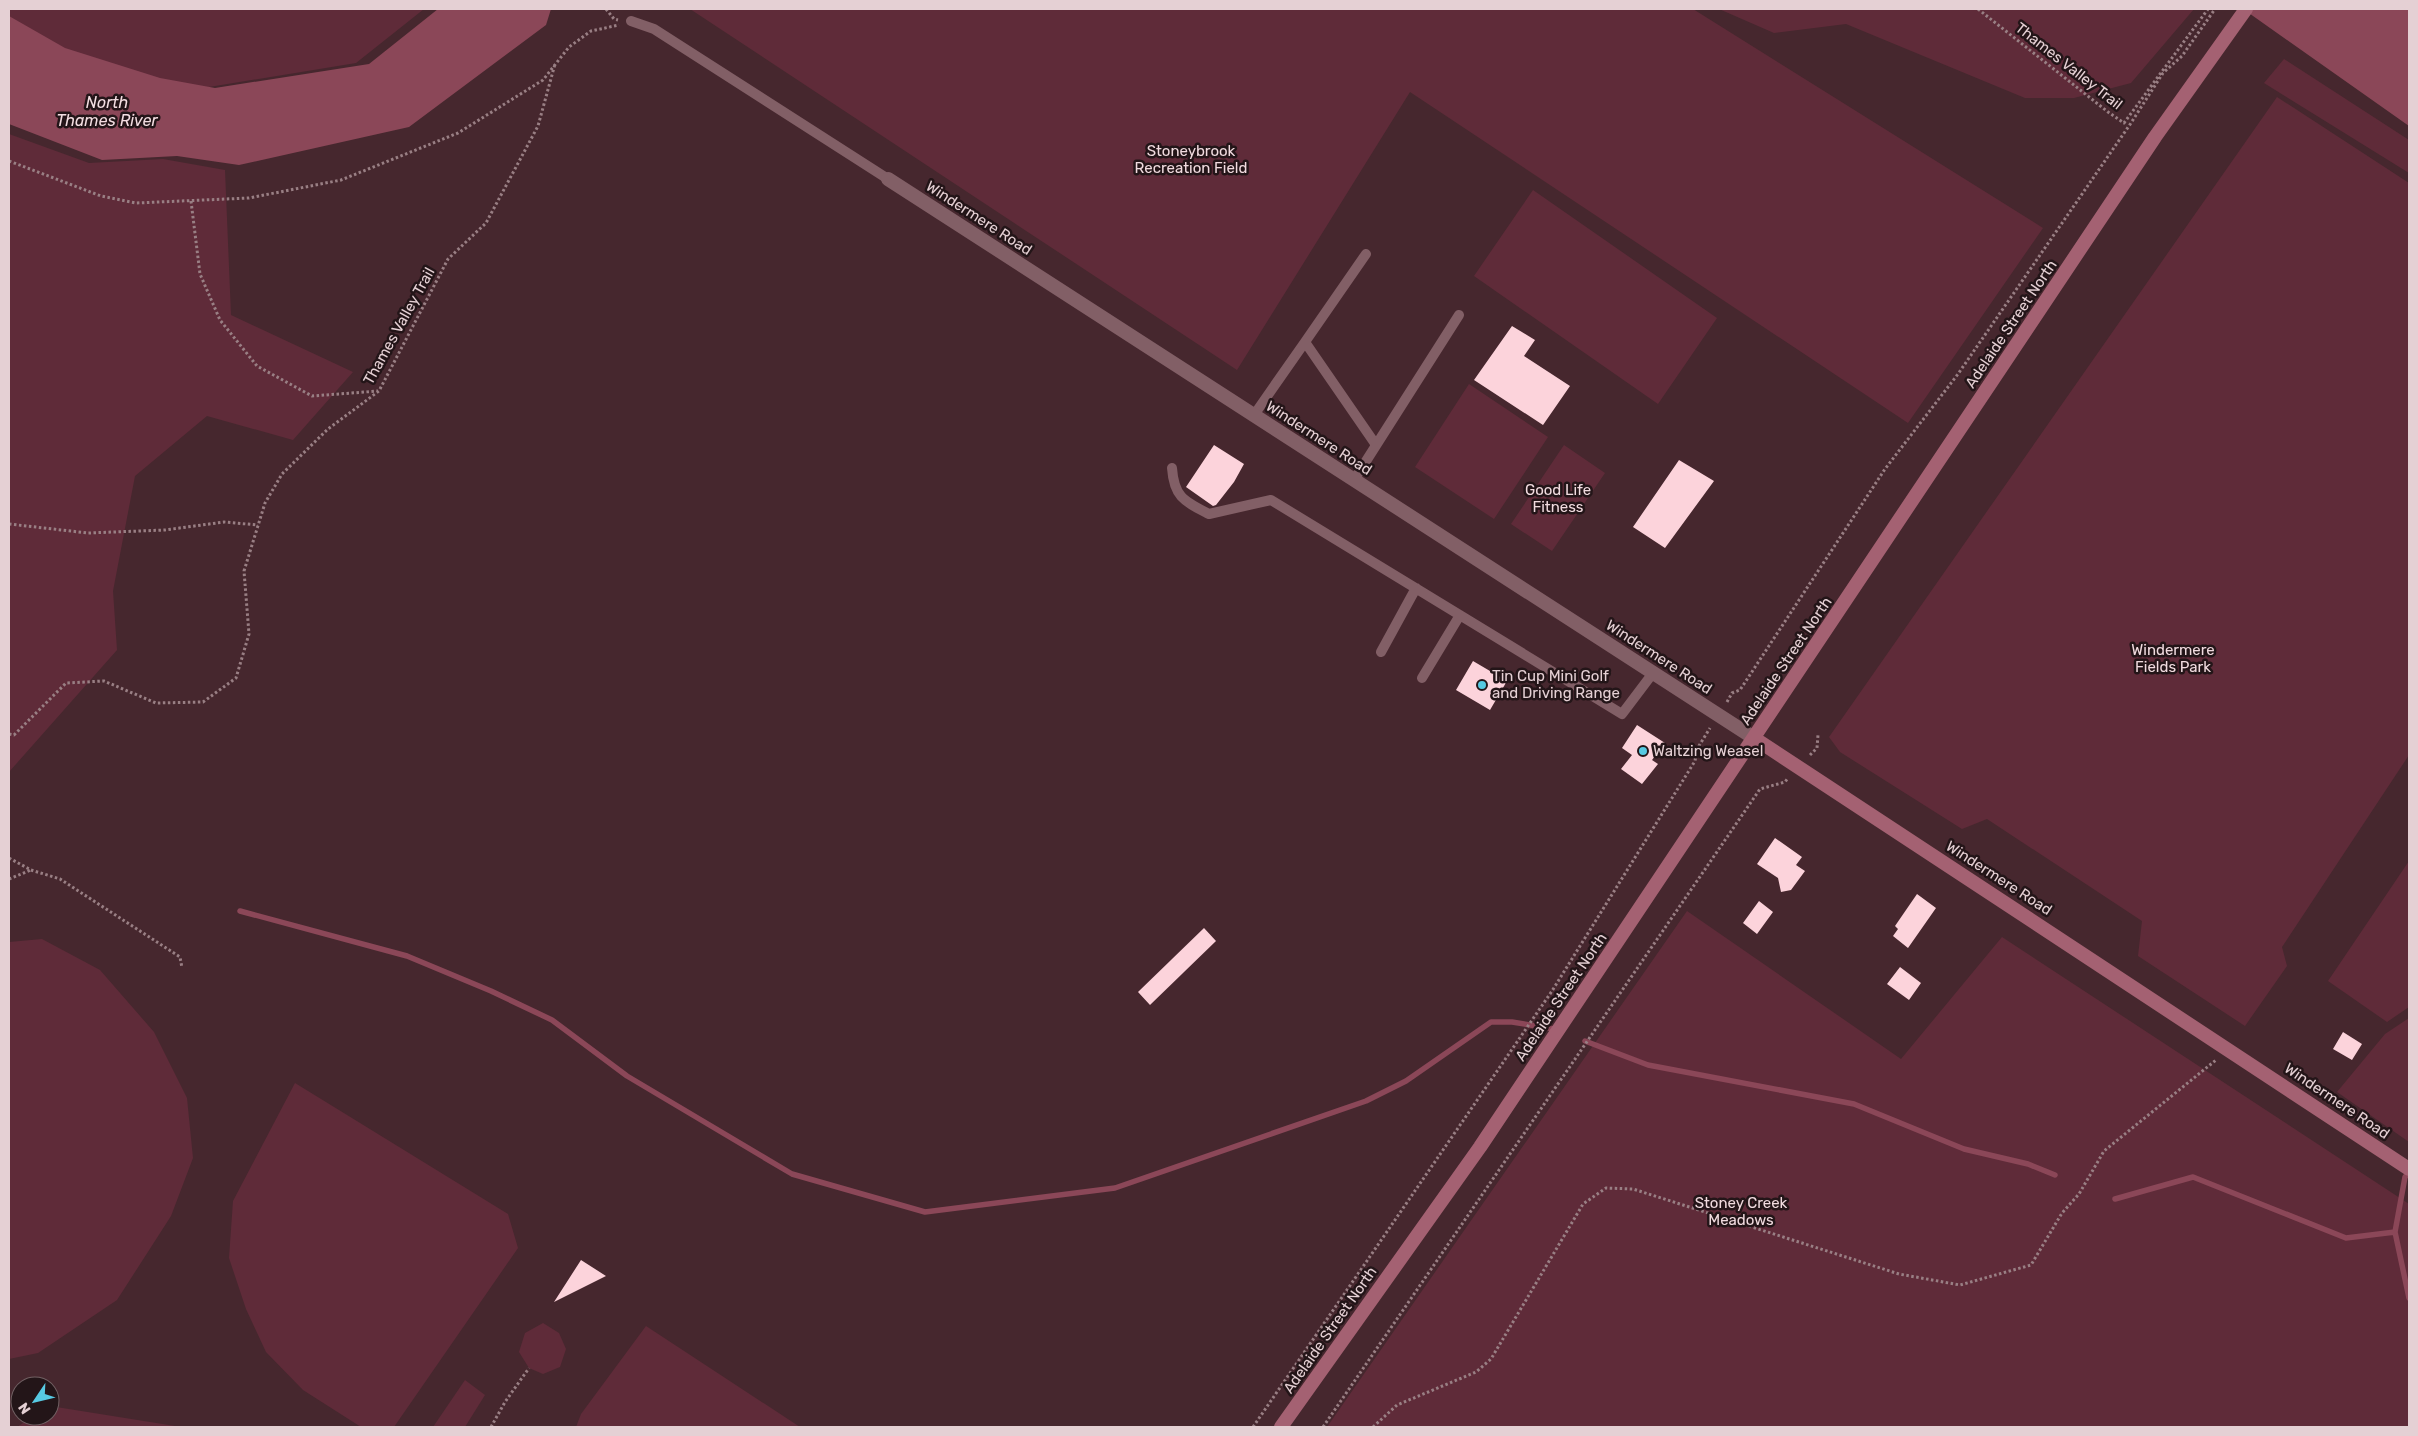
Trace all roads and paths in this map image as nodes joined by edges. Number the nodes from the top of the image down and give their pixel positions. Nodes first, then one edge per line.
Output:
1 (1978, 9) edge
2 (2208, 9) edge
3 (2215, 9) edge
4 (2246, 9) edge
5 (631, 22) joint
6 (555, 64) junction
7 (9, 161) edge
8 (888, 179) joint
9 (190, 201) junction
10 (1366, 254) dead end
11 (1459, 315) dead end
12 (1304, 342) junction
13 (379, 391) junction
14 (1254, 415) junction
15 (1376, 445) junction
16 (1172, 468) dead end
17 (1354, 480) junction
18 (9, 524) edge
19 (258, 525) junction
20 (1416, 588) junction
21 (1460, 615) junction
22 (1381, 652) dead end
23 (1653, 673) junction
24 (1422, 678) dead end
25 (1719, 715) junction
26 (9, 734) edge
27 (1754, 738) junction
28 (1785, 782) dead end
29 (9, 858) edge
30 (30, 870) junction
31 (9, 879) edge
32 (182, 968) dead end
33 (2218, 1058) dead end
34 (2409, 1169) edge
35 (529, 1368) dead end
36 (492, 1427) edge
37 (1253, 1427) edge
38 (1281, 1427) edge
39 (1323, 1427) edge
40 (1373, 1427) edge

1 - 2 path, Thames Valley Trail
3 - 25 path
4 - 27 main road, Adelaide Street North
5 - 6 path
5 - 8 lane
6 - 9 path
6 - 13 path, Thames Valley Trail
7 - 9 path
8 - 14 street, Windermere Road
9 - 13 path
10 - 12 lane
11 - 15 lane
12 - 14 lane
12 - 15 lane
13 - 19 path, Thames Valley Trail
14 - 17 street, Windermere Road
15 - 17 lane
16 - 20 lane
17 - 23 street, Windermere Road
18 - 19 path
19 - 26 path, Thames Valley Trail
20 - 21 lane
20 - 22 lane
21 - 23 lane
21 - 24 lane
23 - 25 street, Windermere Road
25 - 27 street, Windermere Road
25 - 37 path
27 - 34 main road, Windermere Road
27 - 38 main road, Adelaide Street North
28 - 39 path
29 - 30 path
30 - 31 path
30 - 32 path
33 - 40 path
35 - 36 path

